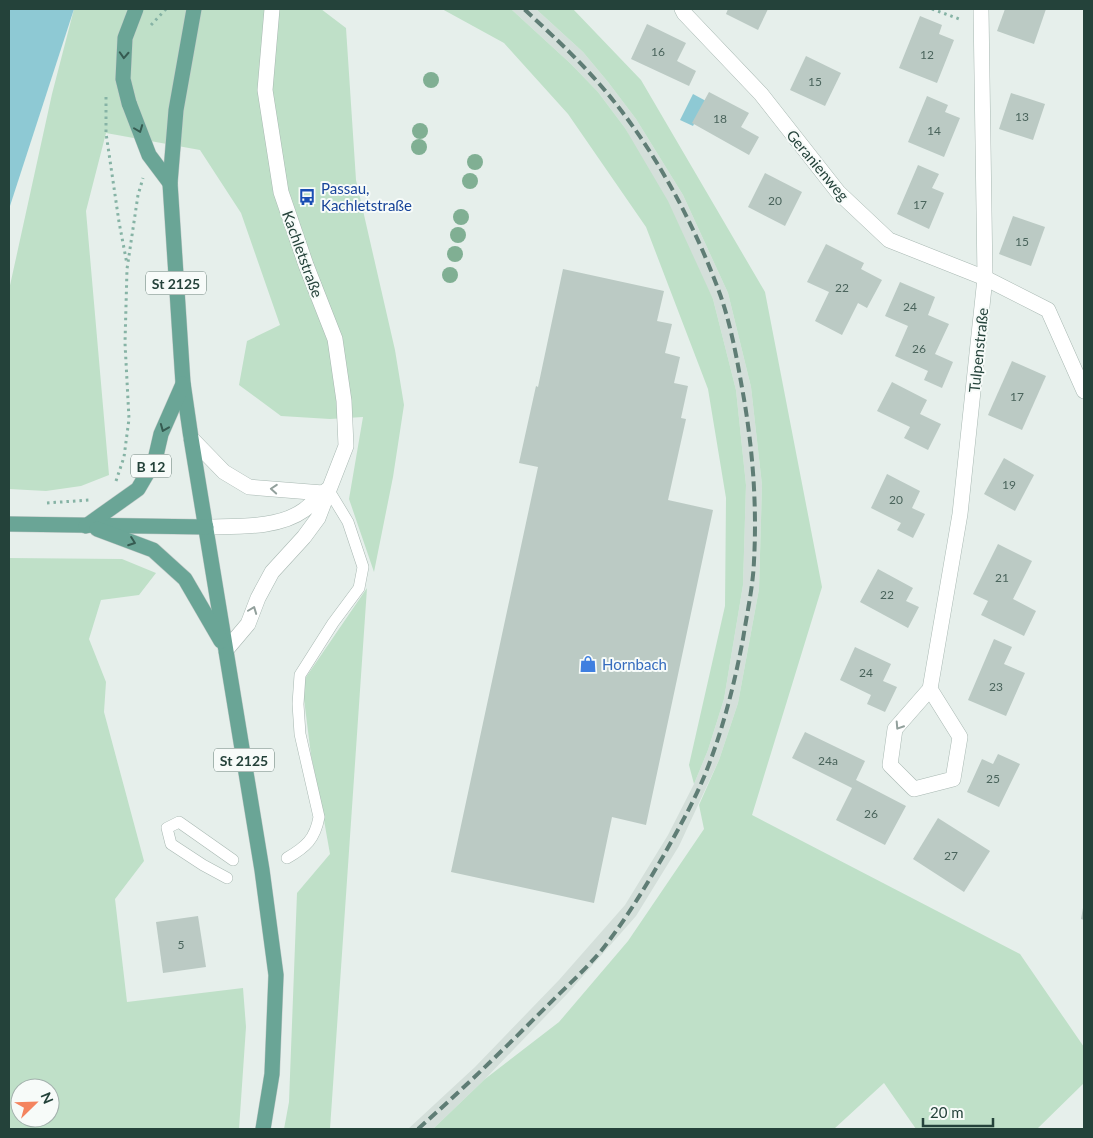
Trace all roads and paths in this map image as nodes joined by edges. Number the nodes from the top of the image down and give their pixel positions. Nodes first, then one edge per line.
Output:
1 (136, 9) edge
2 (194, 9) edge
3 (272, 9) edge
4 (682, 9) edge
5 (932, 9) edge
6 (981, 9) edge
7 (981, 28) junction
8 (149, 155) junction
9 (170, 183) junction
10 (986, 278) junction
11 (183, 383) junction
12 (1084, 392) edge
13 (191, 438) junction
14 (116, 482) dead end
15 (326, 491) junction
16 (97, 500) dead end
17 (44, 504) dead end
18 (9, 524) edge
19 (86, 526) junction
20 (206, 526) junction
21 (226, 650) junction
22 (930, 689) junction
23 (287, 858) dead end
24 (233, 860) dead end
25 (227, 878) dead end
26 (263, 1129) edge

1 -> 8 main road, bridge
2 - 9 main road, St 2125
3 - 15 street, Kachletstraße
4 - 10 street, Geranienweg
5 - 7 path
6 - 7 street, Tulpenstraße
7 - 10 street, Tulpenstraße
8 - 9 main road
8 - 14 path
9 - 11 main road, St 2125
10 - 12 street, Geranienweg
10 - 22 street, Tulpenstraße
11 - 13 main road, St 2125
11 -> 19 main road, B 12
15 -> 13 street
13 - 20 main road, St 2125
15 - 20 street, Kachletstraße
21 -> 15 street
15 - 23 lane
16 - 17 path
18 - 19 main road
19 - 20 main road
19 -> 21 main road
20 - 21 main road, St 2125
21 - 26 main road, St 2125
22 -> 22 street
24 - 25 lane

